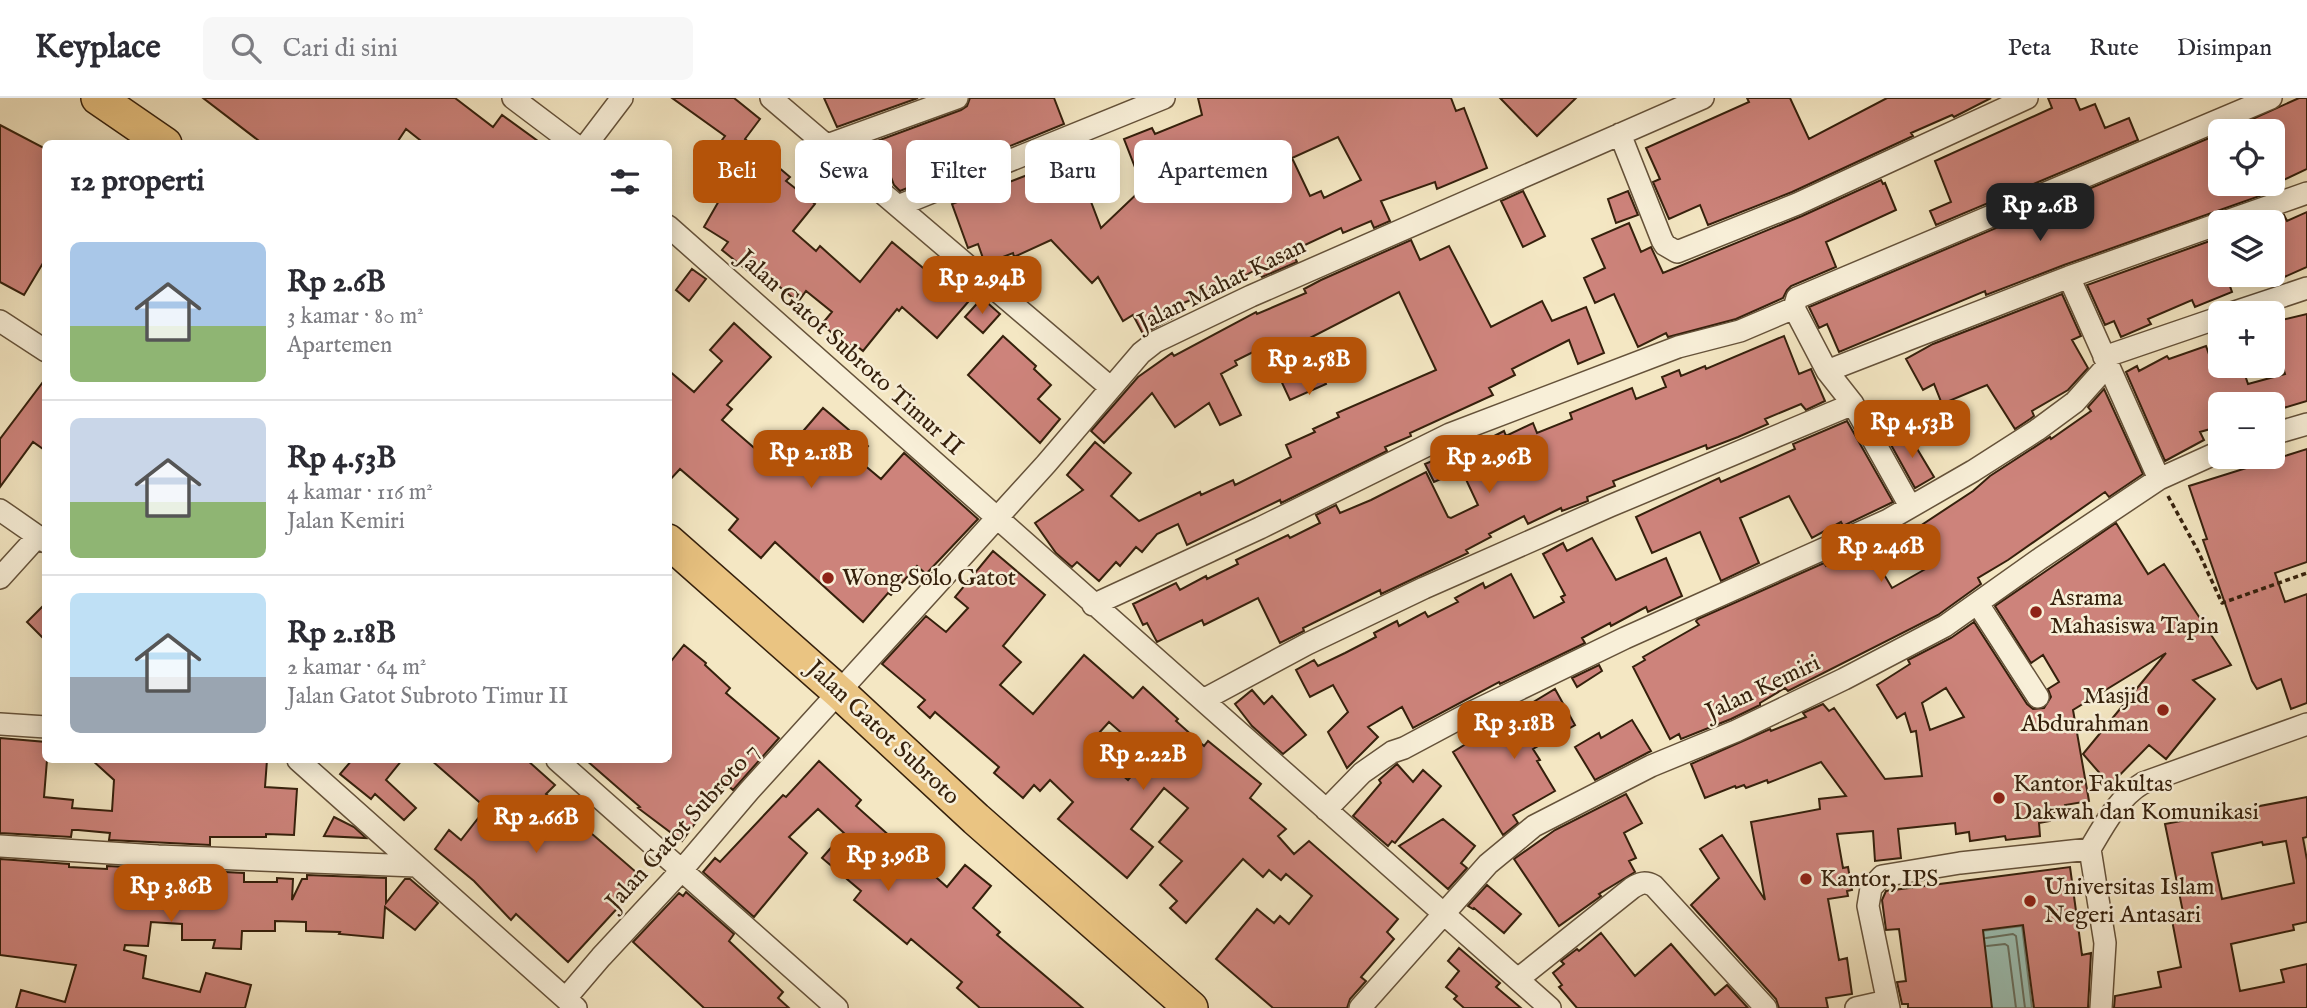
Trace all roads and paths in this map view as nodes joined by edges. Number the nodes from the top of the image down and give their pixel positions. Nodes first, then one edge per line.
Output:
1 (98, 98) edge
2 (513, 98) edge
3 (622, 98) edge
4 (771, 98) edge
5 (957, 98) edge
6 (1164, 98) edge
7 (1703, 98) edge
8 (2027, 98) edge
9 (2271, 98) edge
10 (1620, 134) junction
11 (158, 140) edge
12 (569, 140) edge
13 (590, 140) edge
14 (821, 140) edge
15 (841, 140) edge
16 (2307, 193) edge
17 (892, 200) edge
18 (898, 205) junction
19 (2259, 210) edge
20 (2208, 228) edge
21 (672, 230) edge
22 (2068, 277) junction
23 (2307, 288) edge
24 (2268, 301) edge
25 (1794, 308) junction
26 (0, 321) edge
27 (2208, 322) edge
28 (42, 348) edge
29 (2105, 362) junction
30 (1827, 371) junction
31 (1111, 388) junction
32 (1853, 404) junction
33 (2307, 424) edge
34 (2285, 430) edge
35 (2208, 457) edge
36 (2159, 479) junction
37 (1910, 506) junction
38 (0, 510) edge
39 (997, 518) junction
40 (42, 539) edge
41 (672, 545) edge
42 (2307, 573) edge
43 (0, 578) edge
44 (1978, 604) junction
45 (1093, 605) junction
46 (840, 693) junction
47 (2038, 697) dead end
48 (1202, 700) junction
49 (0, 724) edge
50 (2307, 724) edge
51 (42, 727) edge
52 (301, 763) edge
53 (560, 763) edge
54 (1326, 810) junction
55 (0, 846) edge
56 (2090, 849) junction
57 (416, 866) junction
58 (681, 871) junction
59 (1443, 914) junction
60 (1518, 979) junction
61 (571, 1003) edge
62 (1888, 1005) edge
63 (837, 1008) edge
64 (1191, 1008) edge
65 (1360, 1008) edge
66 (1550, 1008) edge
67 (1766, 1008) edge
68 (1856, 1008) edge
69 (2101, 1008) edge

1 - 11 main road
2 - 12 street
3 - 13 street
4 - 14 street
5 - 15 street
6 - 18 street
7 - 10 street, Jalan Mahat Kasan
8 - 10 street
9 - 25 street
10 - 31 street, Jalan Mahat Kasan
16 - 19 street
17 - 18 street
18 - 31 street
20 - 22 street
21 - 39 street, Jalan Gatot Subroto Timur II
22 - 29 street
22 - 30 street
23 - 24 street
25 - 30 street
25 - 45 street
26 - 28 street
27 - 29 street
29 - 36 street
29 - 37 street
30 - 32 street
31 - 39 street, Jalan Mahat Kasan
32 - 37 street
32 - 48 street
33 - 34 street
35 - 36 street, Jalan Kemiri
36 - 42 path
36 - 44 street, Jalan Kemiri
37 - 54 street
38 - 40 street
39 - 45 street, Jalan Gatot Subroto Timur II
39 - 46 street, Jalan Mahat Kasan
40 - 43 street
41 - 46 main road, Jalan Gatot Subroto
44 - 47 street
44 - 59 street, Jalan Kemiri
45 - 48 street, Jalan Gatot Subroto Timur II
46 - 58 street, Jalan Gatot Subroto 7
46 - 64 main road, Jalan Gatot Subroto
48 - 54 street, Jalan Gatot Subroto Timur II
49 - 51 street
50 - 56 street
52 - 57 street
53 - 58 street
54 - 59 street, Jalan Gatot Subroto Timur II
55 - 57 street
56 - 62 street
56 - 69 street
57 - 61 street
58 - 61 street, Jalan Gatot Subroto 7
58 - 63 street
59 - 60 street, Jalan Gatot Subroto Timur II
59 - 65 street, Jalan Kemiri
60 - 66 street, Jalan Gatot Subroto Timur II
60 - 67 street
62 - 68 street

